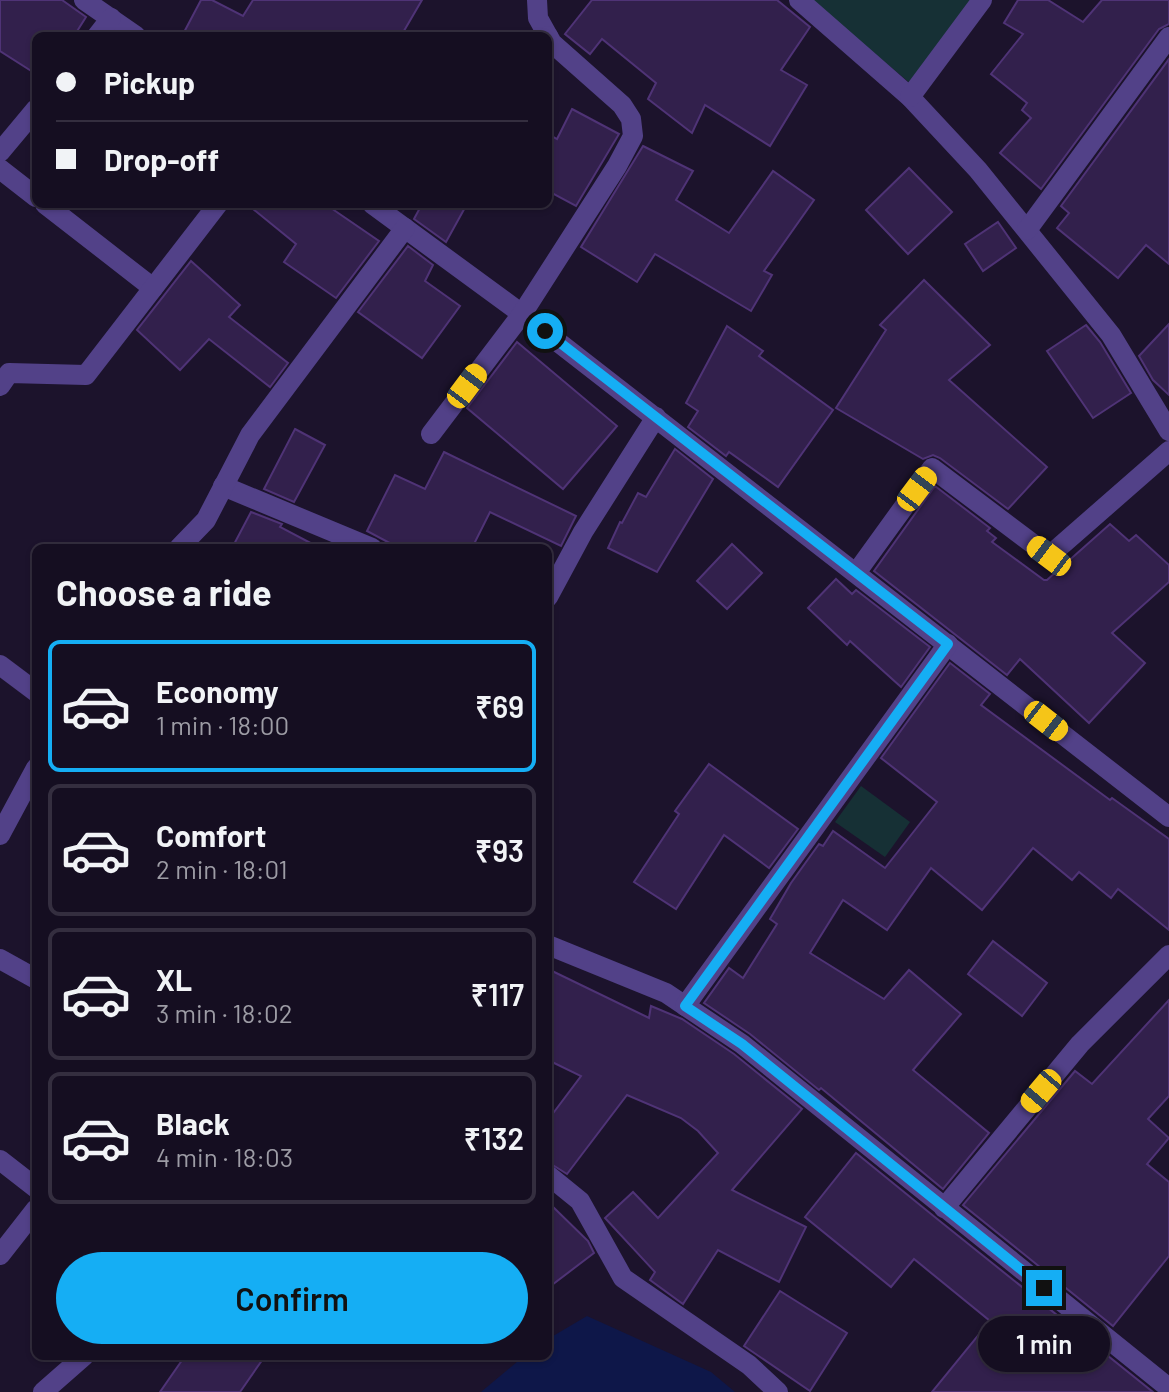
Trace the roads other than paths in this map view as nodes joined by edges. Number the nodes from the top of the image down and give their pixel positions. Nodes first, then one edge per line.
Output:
1 (84, 0) edge
2 (537, 0) edge
3 (799, 0) edge
4 (982, 0) edge
5 (111, 18) junction
6 (100, 32) edge
7 (130, 32) edge
8 (546, 32) edge
9 (1169, 37) edge
10 (552, 43) edge
11 (910, 97) junction
12 (32, 114) edge
13 (0, 152) edge
14 (0, 169) edge
15 (32, 194) edge
16 (50, 208) edge
17 (215, 208) edge
18 (378, 208) edge
19 (405, 228) junction
20 (1027, 230) junction
21 (153, 288) junction
22 (522, 314) junction
23 (0, 386) edge
24 (656, 417) junction
25 (1169, 431) edge
26 (431, 434) dead end
27 (1169, 451) edge
28 (223, 486) junction
29 (183, 544) edge
30 (362, 544) edge
31 (856, 573) junction
32 (552, 590) edge
33 (948, 644) junction
34 (0, 665) edge
35 (32, 689) edge
36 (32, 775) edge
37 (1169, 817) edge
38 (0, 835) edge
39 (552, 947) edge
40 (1169, 955) edge
41 (0, 959) edge
42 (32, 977) edge
43 (685, 1006) junction
44 (0, 1160) edge
45 (552, 1178) edge
46 (32, 1185) edge
47 (944, 1208) junction
48 (32, 1214) edge
49 (0, 1255) edge
50 (79, 1360) edge
51 (1169, 1388) edge
52 (43, 1392) edge
53 (778, 1392) edge

1 - 5 street
2 - 8 street
3 - 11 street
4 - 11 street
5 - 6 street
5 - 7 street
9 - 20 street
10 - 22 street
11 - 20 street
12 - 13 street
14 - 15 street
16 - 21 street
17 - 21 street
18 - 19 street
19 - 22 street
19 - 28 street
20 - 25 street
21 - 23 street
22 - 24 street
22 - 26 street
24 - 31 street
24 - 32 street
27 - 31 street
28 - 29 street
28 - 30 street
31 - 33 street
33 - 37 street
33 - 43 street
34 - 35 street
36 - 38 street
39 - 43 street
40 - 47 street
41 - 42 street
43 - 47 street
44 - 46 street
45 - 53 street
47 - 51 street
48 - 49 street
50 - 52 street

